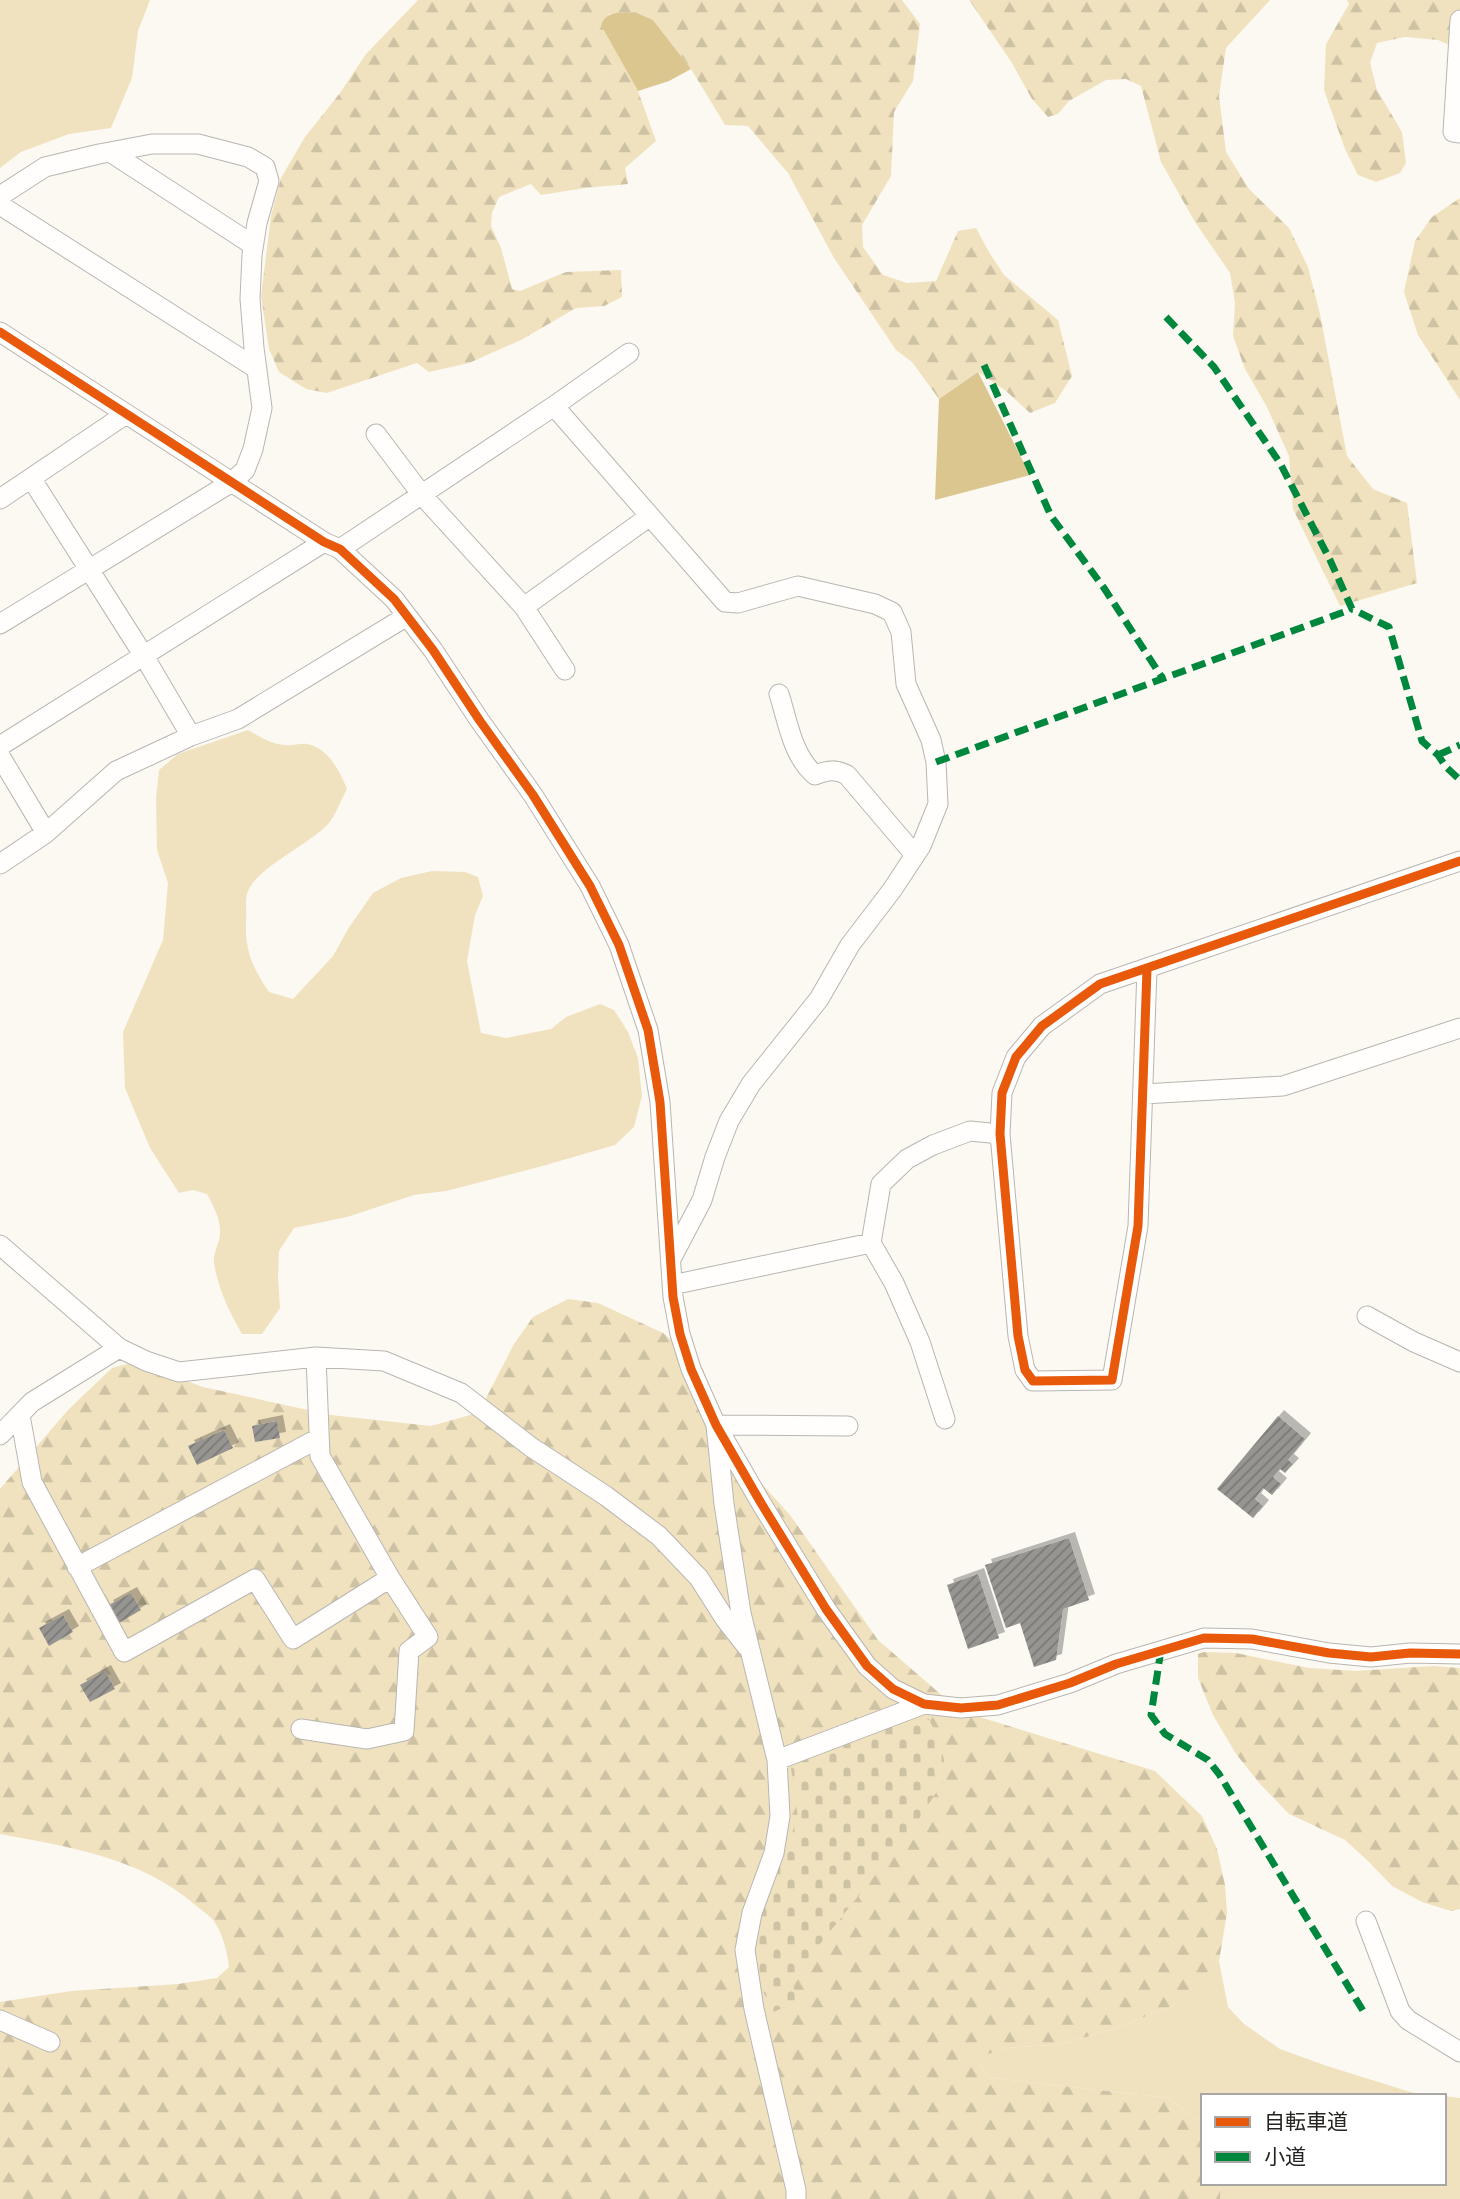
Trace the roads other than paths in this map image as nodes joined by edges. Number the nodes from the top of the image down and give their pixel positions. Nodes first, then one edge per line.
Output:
1 (1460, 20) edge
2 (1460, 133) edge
3 (110, 152) junction
4 (0, 196) edge
5 (0, 205) edge
6 (253, 245) junction
7 (0, 332) edge
8 (629, 353) dead end
9 (257, 369) junction
10 (554, 406) junction
11 (127, 414) junction
12 (376, 434) dead end
13 (31, 478) junction
14 (232, 482) junction
15 (422, 495) junction
16 (0, 499) edge
17 (650, 516) junction
18 (332, 546) junction
19 (89, 569) junction
20 (524, 607) junction
21 (407, 616) junction
22 (0, 624) edge
23 (144, 656) junction
24 (565, 670) dead end
25 (779, 694) dead end
26 (191, 736) junction
27 (0, 746) edge
28 (0, 756) edge
29 (46, 833) junction
30 (915, 855) junction
31 (1460, 861) edge
32 (0, 864) edge
33 (1147, 969) junction
34 (1460, 1028) edge
35 (1143, 1094) junction
36 (1000, 1133) junction
37 (871, 1243) junction
38 (0, 1245) edge
39 (670, 1260) junction
40 (673, 1285) junction
41 (1367, 1316) dead end
42 (119, 1348) junction
43 (316, 1357) junction
44 (1460, 1362) edge
45 (20, 1415) junction
46 (945, 1419) dead end
47 (716, 1425) junction
48 (848, 1426) dead end
49 (0, 1435) edge
50 (319, 1438) junction
51 (77, 1567) junction
52 (390, 1578) junction
53 (749, 1649) junction
54 (1460, 1654) edge
55 (924, 1704) junction
56 (301, 1729) dead end
57 (777, 1760) junction
58 (1366, 1921) dead end
59 (0, 2020) edge
60 (50, 2042) dead end
61 (1460, 2052) edge
62 (796, 2199) edge

1 - 2 street
3 - 4 street
3 - 6 street
3 - 6 street
5 - 9 street
6 - 9 street
7 - 11 street
8 - 10 street
9 - 14 street
10 - 15 street
10 - 17 street
11 - 13 street
11 - 14 street
12 - 15 street
13 - 16 street
13 - 19 street
14 - 18 street
14 - 19 street
15 - 18 street
15 - 20 street
17 - 20 street
17 - 30 street
18 - 21 street
18 - 23 street
19 - 22 street
19 - 23 street
20 - 24 street
21 - 26 street
21 - 39 street
23 - 26 street
23 - 27 street
25 - 30 street
26 - 29 street
28 - 29 street
29 - 32 street
30 - 39 street
31 - 33 street
33 - 35 street
33 - 36 street
34 - 35 street
35 - 36 street
36 - 37 street
37 - 40 street
37 - 46 street
38 - 42 street
39 - 40 street
40 - 47 street
41 - 44 street
42 - 43 street
42 - 45 street
43 - 50 street
43 - 53 street
45 - 49 street
45 - 51 street
47 - 48 street
47 - 53 street
47 - 55 street
50 - 51 street
50 - 52 street
51 - 52 street
52 - 56 street
53 - 57 street
54 - 55 street
55 - 57 street
57 - 62 street
58 - 61 street
59 - 60 street

